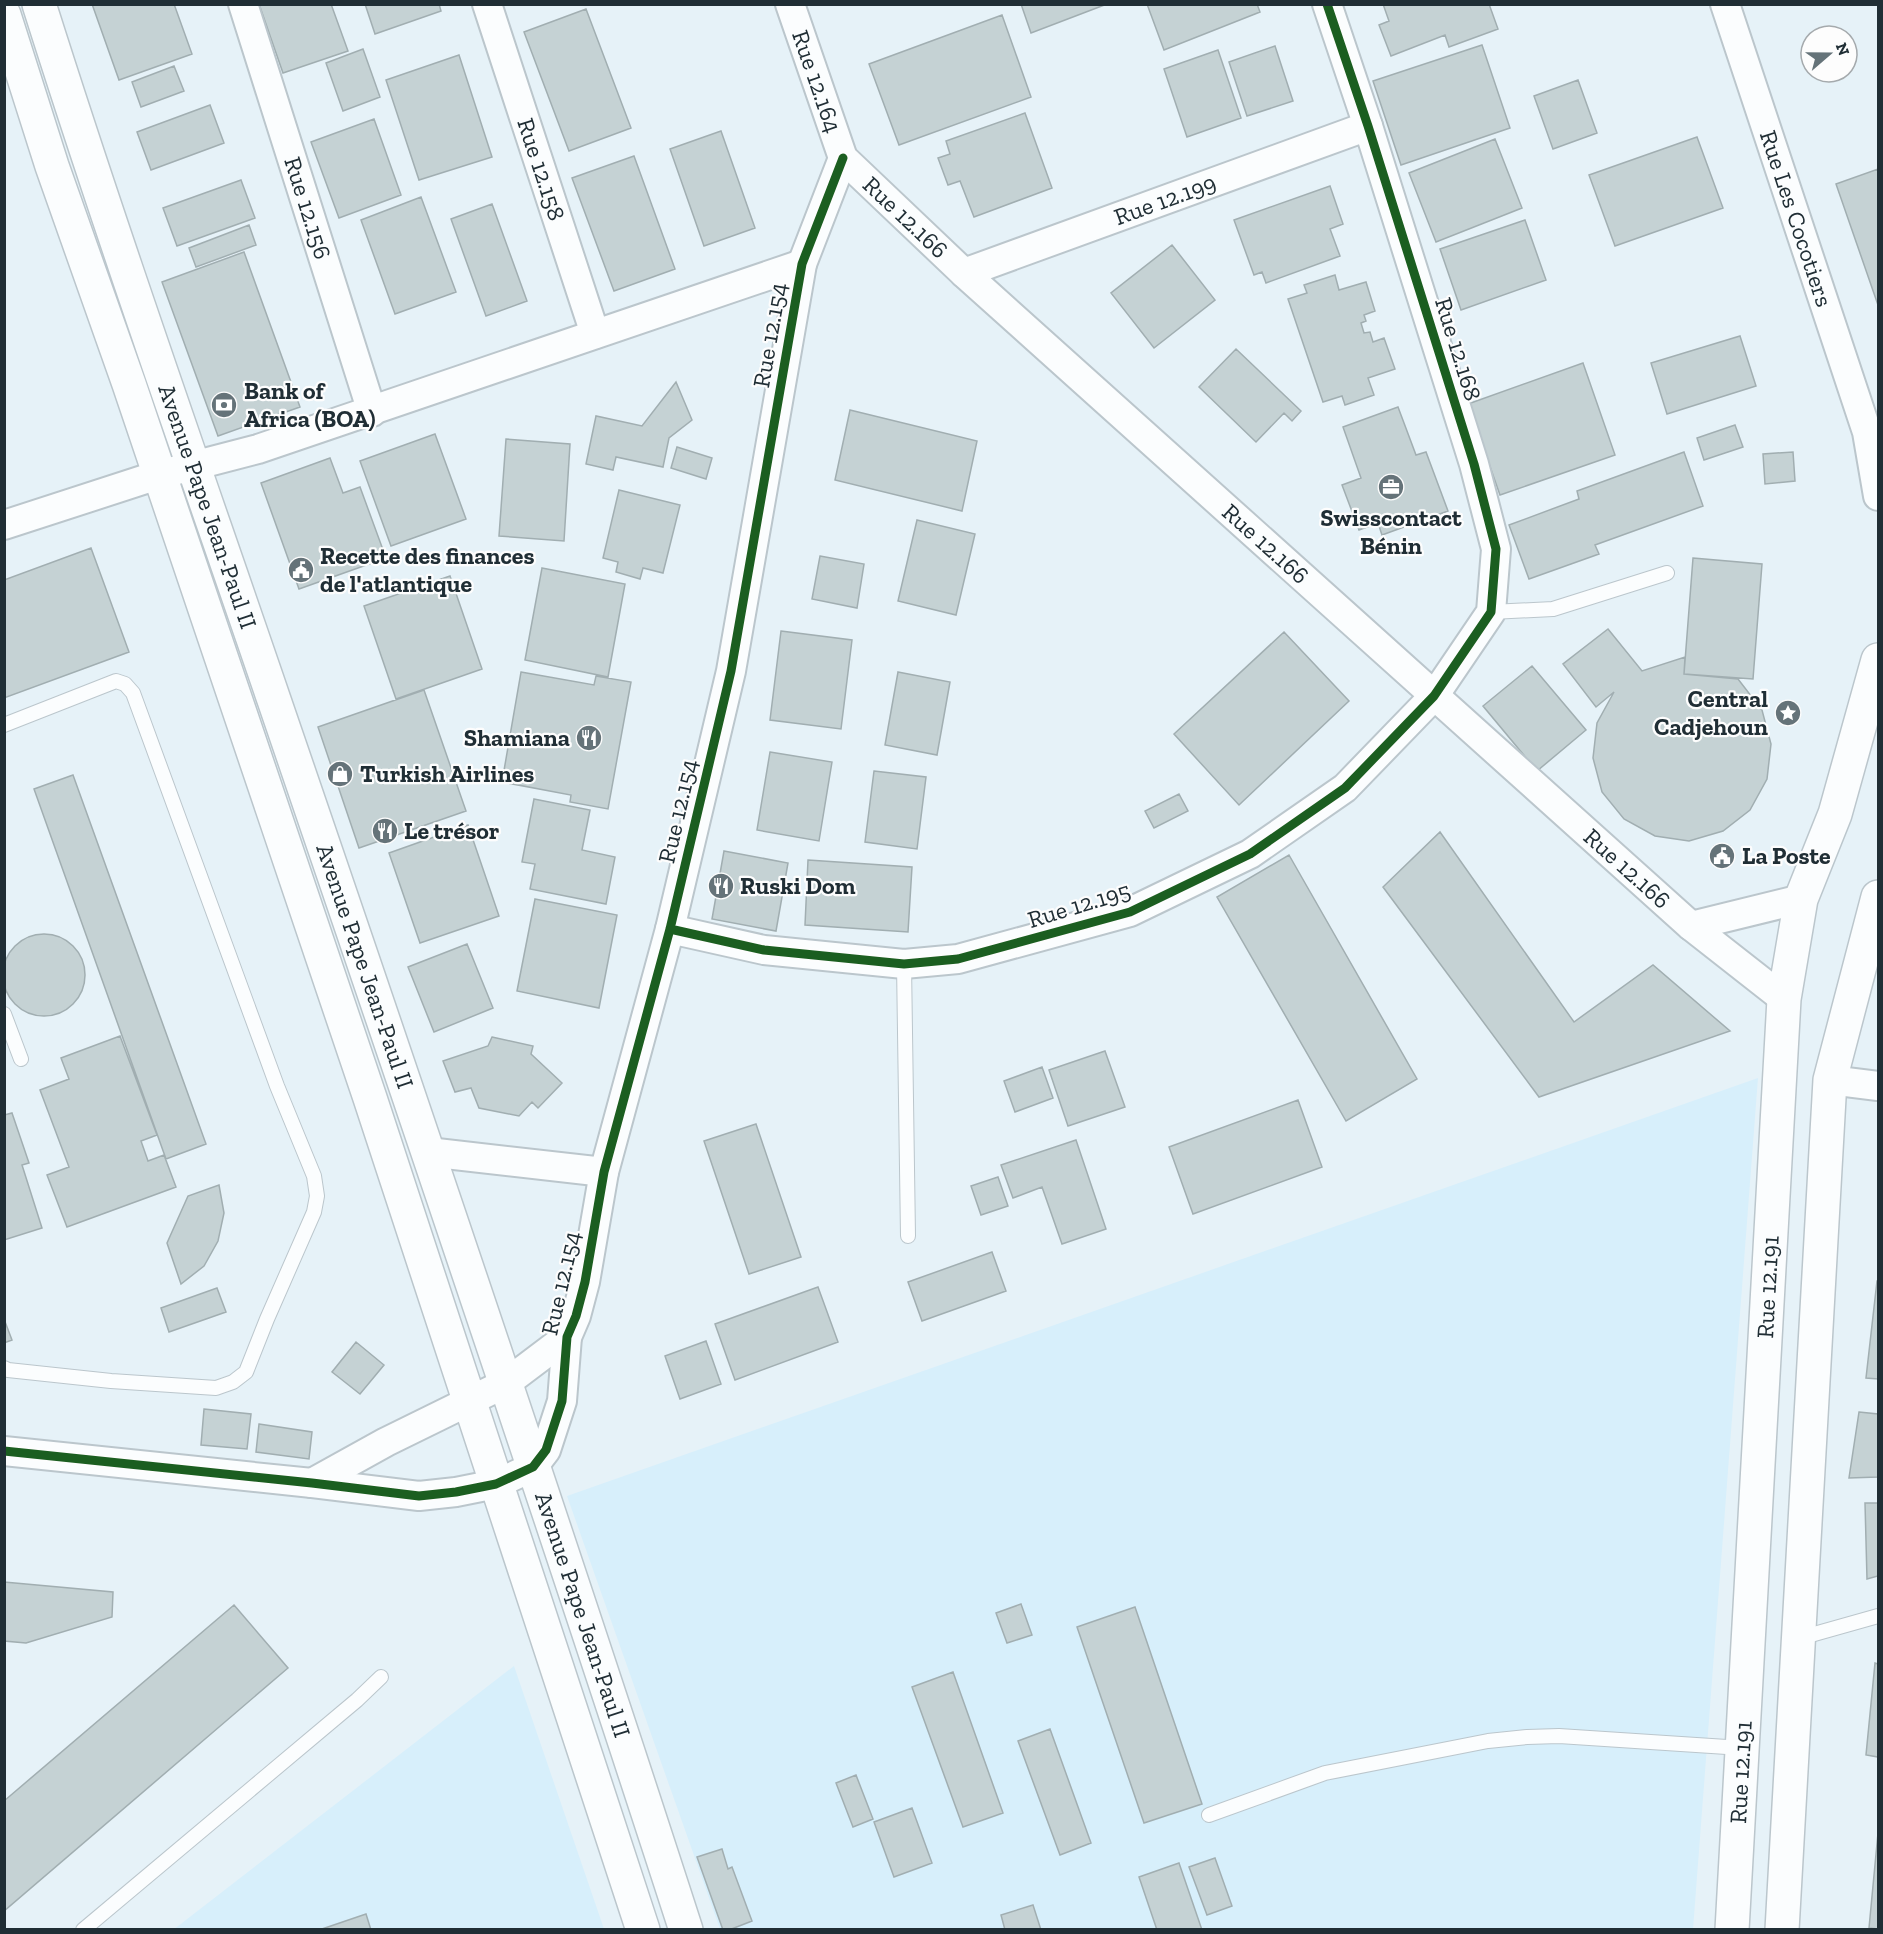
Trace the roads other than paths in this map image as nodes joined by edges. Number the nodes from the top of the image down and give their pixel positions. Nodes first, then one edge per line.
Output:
1 (39, 4) edge
2 (243, 4) edge
3 (487, 4) edge
4 (790, 4) edge
5 (1327, 4) edge
6 (1725, 4) edge
7 (4, 15) edge
8 (1368, 126) junction
9 (843, 158) junction
10 (802, 264) junction
11 (964, 273) junction
12 (595, 334) junction
13 (372, 411) junction
14 (1873, 434) edge
15 (194, 466) junction
16 (158, 475) junction
17 (1878, 496) edge
18 (4, 525) edge
19 (1667, 573) dead end
20 (1491, 612) junction
21 (1878, 660) edge
22 (1434, 696) junction
23 (4, 725) edge
24 (1878, 897) edge
25 (1801, 899) junction
26 (1690, 926) junction
27 (670, 929) junction
28 (1872, 950) edge
29 (904, 964) junction
30 (1784, 999) junction
31 (4, 1014) edge
32 (21, 1059) dead end
33 (1830, 1080) junction
34 (1878, 1086) edge
35 (428, 1152) junction
36 (604, 1172) junction
37 (909, 1236) dead end
38 (567, 1337) junction
39 (4, 1368) edge
40 (506, 1383) junction
41 (469, 1401) junction
42 (4, 1451) edge
43 (532, 1467) junction
44 (312, 1483) junction
45 (496, 1484) junction
46 (1878, 1616) edge
47 (1800, 1638) junction
48 (381, 1677) dead end
49 (1742, 1748) junction
50 (1209, 1815) dead end
51 (83, 1929) edge
52 (643, 1929) edge
53 (686, 1929) edge
54 (1732, 1929) edge
55 (1782, 1929) edge

1 - 15 main road, Avenue Pape Jean-Paul II
2 - 13 street, Rue 12.156
3 - 12 street, Rue 12.158
4 - 9 street, Rue 12.164
5 - 8 street, Rue 12.168
6 - 14 street, Rue Les Cocotiers
7 - 16 main road, Avenue Pape Jean-Paul II
8 - 11 street, Rue 12.199
8 - 20 street, Rue 12.168
9 - 10 street, Rue 12.154
9 - 11 street, Rue 12.166
10 - 12 street
10 - 27 street, Rue 12.154
11 - 22 street, Rue 12.166
12 - 13 street
13 - 15 street
14 - 17 street, Rue Les Cocotiers
15 - 16 street
15 - 35 main road, Avenue Pape Jean-Paul II
16 - 18 street
16 - 41 main road, Avenue Pape Jean-Paul II
19 - 20 lane
20 - 22 street, Rue 12.168
21 - 25 main road, Rue 12.191
22 - 26 street, Rue 12.166
22 - 29 street, Rue 12.195
23 - 39 lane
24 - 28 main road
25 - 26 street
25 - 30 main road, Rue 12.191
26 - 30 street, Rue 12.166
27 - 29 street, Rue 12.195
27 - 36 street, Rue 12.154
28 - 33 main road
29 - 37 lane
30 - 49 main road, Rue 12.191
31 - 32 lane
33 - 34 street
33 - 47 main road
35 - 36 street
35 - 40 main road, Avenue Pape Jean-Paul II
36 - 38 street, Rue 12.154
38 - 40 street, Rue 12.154
38 - 43 street, Rue 12.154
40 - 41 street, Rue 12.154
40 - 43 main road, Avenue Pape Jean-Paul II
41 - 44 street, Rue 12.154
41 - 45 main road, Avenue Pape Jean-Paul II
42 - 44 street
43 - 45 street
43 - 53 main road, Avenue Pape Jean-Paul II
44 - 45 street
45 - 52 main road, Avenue Pape Jean-Paul II
46 - 47 lane
47 - 55 main road
48 - 51 lane
49 - 50 lane
49 - 54 main road, Rue 12.191

